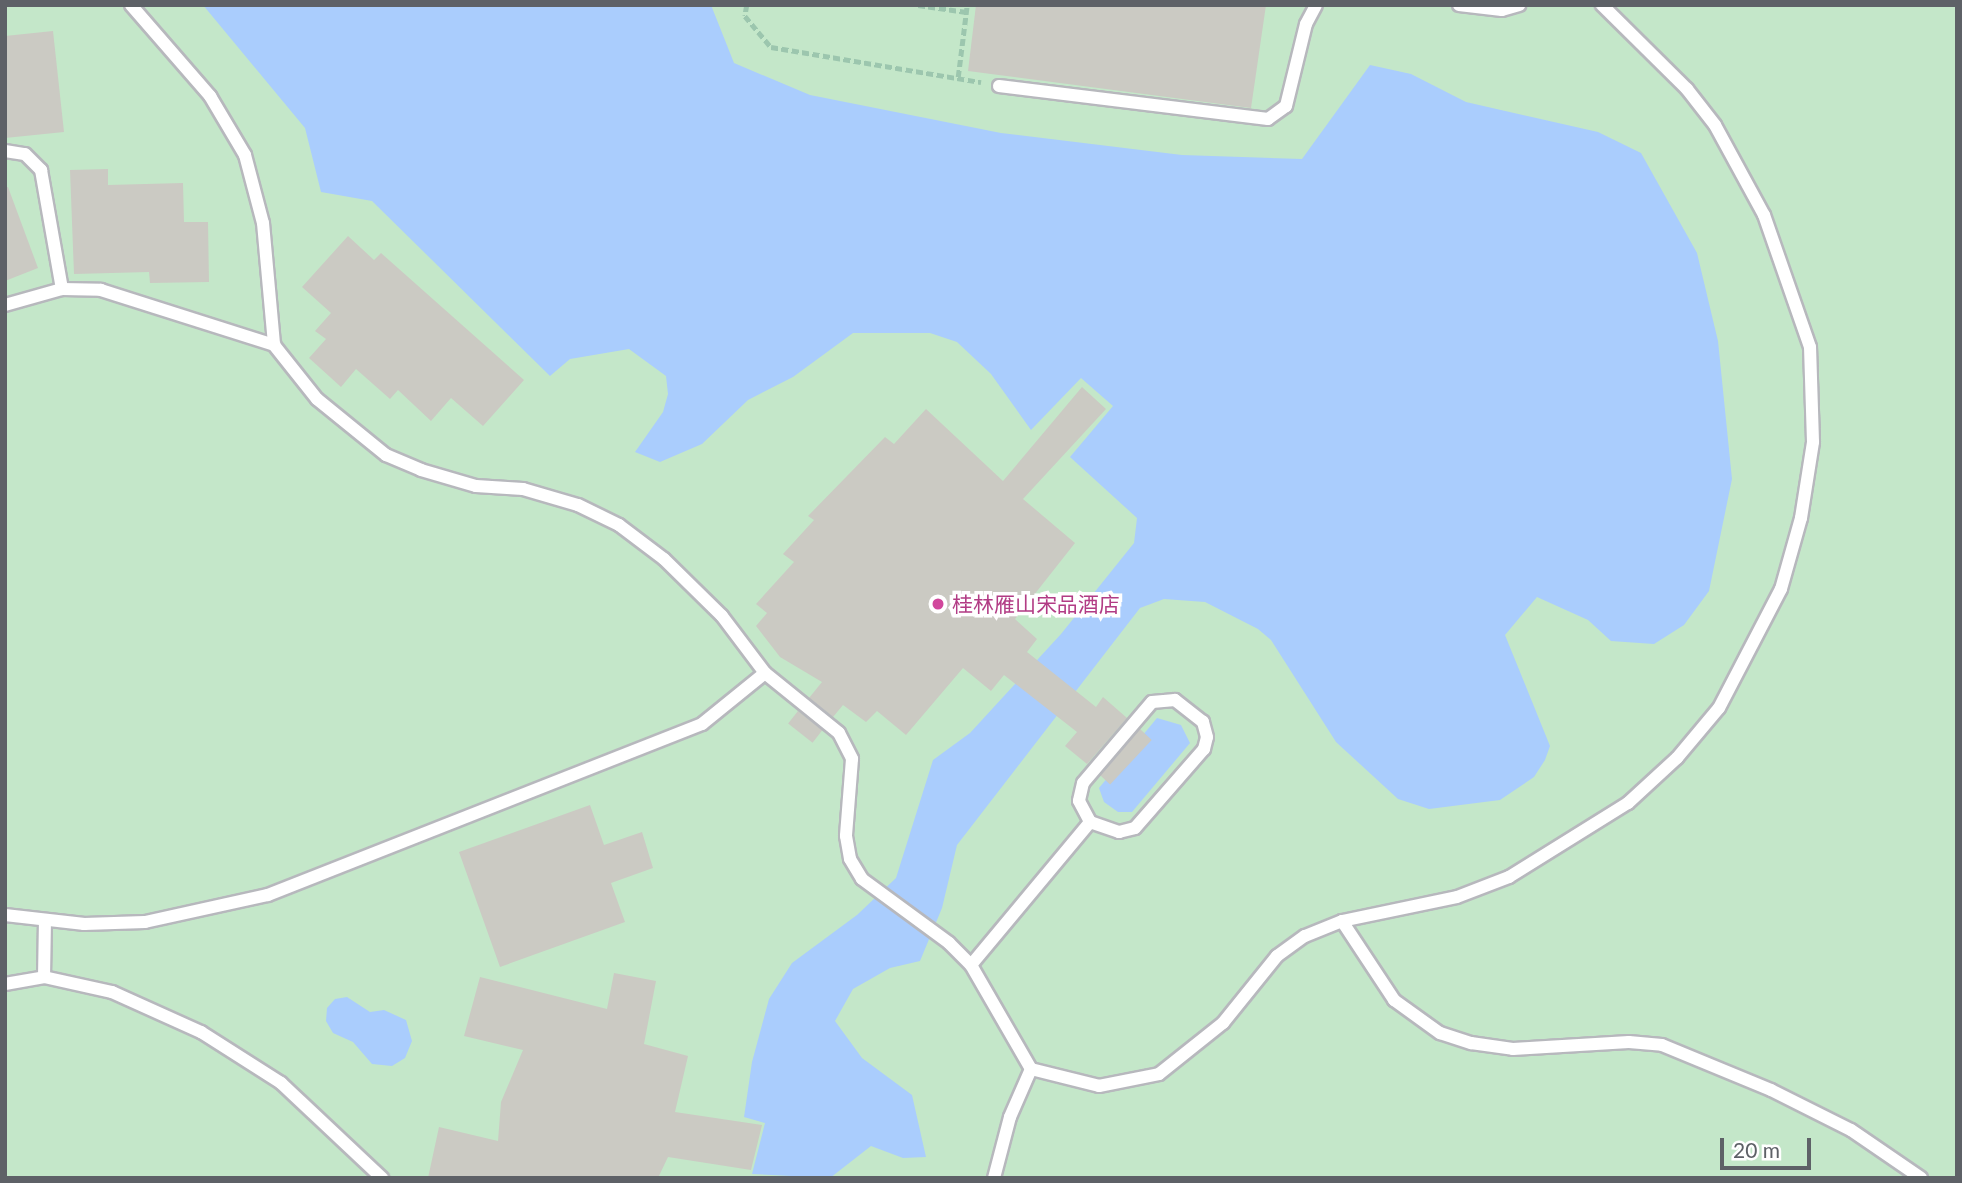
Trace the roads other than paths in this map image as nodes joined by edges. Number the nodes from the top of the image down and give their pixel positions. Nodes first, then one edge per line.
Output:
1 (131, 5) edge
2 (1316, 5) edge
3 (1459, 5) edge
4 (1519, 5) edge
5 (1602, 5) edge
6 (999, 86) road end
7 (5, 151) edge
8 (62, 289) junction
9 (5, 305) edge
10 (274, 345) junction
11 (765, 673) junction
12 (1090, 822) junction
13 (5, 915) edge
14 (45, 920) junction
15 (1342, 921) junction
16 (971, 965) junction
17 (44, 977) junction
18 (5, 984) edge
19 (1031, 1069) junction
20 (382, 1178) edge
21 (994, 1178) edge
22 (1922, 1178) edge

1 - 10 lane
2 - 6 lane
3 - 4 lane
5 - 15 lane
7 - 8 lane
8 - 9 lane
8 - 10 lane
10 - 11 lane
11 - 14 lane
11 - 16 lane
12 - 12 lane
12 - 16 lane
13 - 14 lane
14 - 17 lane
15 - 19 lane
15 - 22 lane
16 - 19 lane
17 - 18 lane
17 - 20 lane
19 - 21 lane

